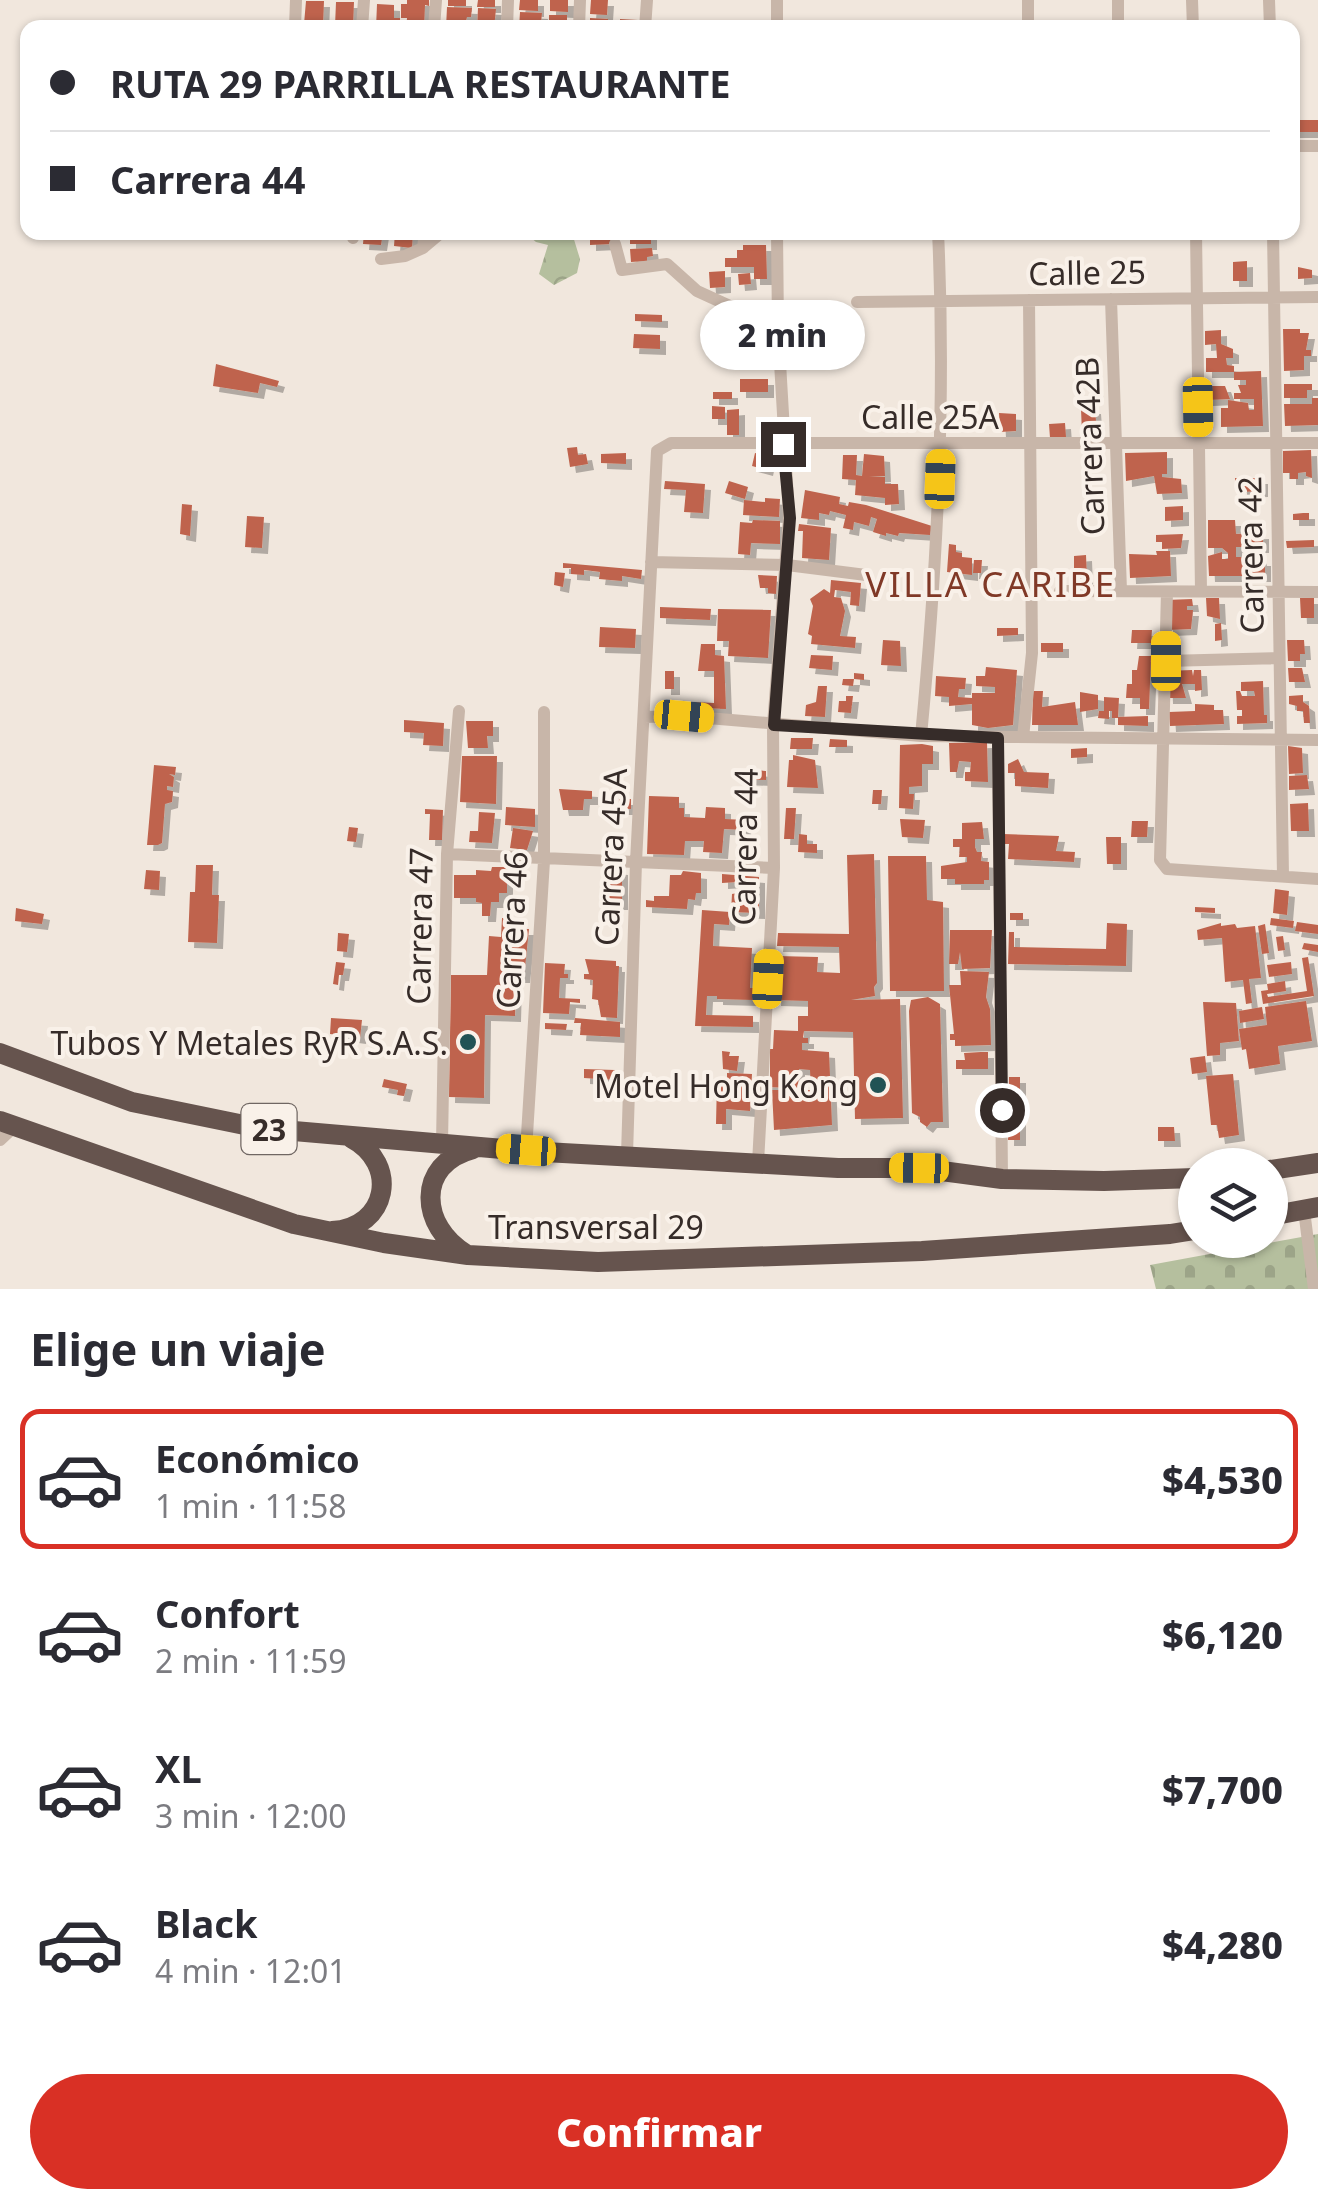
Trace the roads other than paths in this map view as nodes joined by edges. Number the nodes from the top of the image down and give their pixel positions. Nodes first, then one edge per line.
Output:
1 (423, 240) edge
2 (432, 240) edge
3 (777, 240) edge
4 (938, 240) edge
5 (1196, 240) edge
6 (1273, 240) edge
7 (615, 244) dead end
8 (422, 248) junction
9 (381, 259) dead end
10 (1318, 297) edge
11 (1197, 298) junction
12 (1274, 298) junction
13 (1112, 299) junction
14 (1029, 300) junction
15 (941, 301) junction
16 (857, 302) dead end
17 (778, 328) junction
18 (1116, 443) junction
19 (1199, 443) junction
20 (1276, 443) junction
21 (1318, 443) edge
22 (783, 444) junction
23 (942, 444) junction
24 (1030, 444) junction
25 (651, 562) junction
26 (788, 565) junction
27 (866, 575) dead end
28 (1121, 590) junction
29 (1060, 591) dead end
30 (1167, 592) junction
31 (1201, 592) junction
32 (1278, 592) junction
33 (1318, 592) edge
34 (1280, 658) junction
35 (1166, 661) junction
36 (459, 711) dead end
37 (544, 712) dead end
38 (644, 716) junction
39 (774, 725) junction
40 (922, 736) junction
41 (1024, 737) junction
42 (998, 738) junction
43 (1166, 738) junction
44 (1281, 740) junction
45 (1318, 740) edge
46 (448, 854) junction
47 (544, 861) junction
48 (636, 862) junction
49 (774, 868) junction
50 (1283, 876) junction
51 (1318, 879) edge
52 (0, 1053) edge
53 (8, 1123) edge
54 (347, 1136) junction
55 (0, 1140) edge
56 (442, 1144) junction
57 (479, 1147) junction
58 (526, 1150) junction
59 (627, 1155) junction
60 (758, 1163) junction
61 (1318, 1164) edge
62 (1288, 1168) edge
63 (1178, 1179) edge
64 (1002, 1180) junction
65 (1311, 1208) edge
66 (325, 1231) junction
67 (1178, 1233) edge
68 (1308, 1236) junction
69 (468, 1255) junction
70 (1318, 1262) edge
71 (1314, 1289) edge

1 - 8 street
2 - 8 street
3 - 17 street, Carrera 44
4 - 15 street
5 - 11 street
6 - 12 street, Carrera 42
7 - 17 street
8 - 9 street
10 - 12 street, Calle 25
11 - 12 street, Calle 25
11 - 13 street, Calle 25
11 - 19 street
12 - 20 street, Carrera 42
13 - 14 street, Calle 25
13 - 18 street, Carrera 42B
14 - 15 street, Calle 25
14 - 24 street
15 - 16 street, Calle 25
15 - 23 street
17 - 22 street, Carrera 44
18 - 19 street, Calle 25A
18 - 24 street, Calle 25A
18 - 28 street, Carrera 42B
19 - 20 street, Calle 25A
19 - 31 street
20 - 21 street, Calle 25A
20 - 32 street, Carrera 42
22 - 23 street, Calle 25A
22 - 25 street, Calle 25A
22 - 26 street, Carrera 44
23 - 24 street, Calle 25A
23 - 40 street
24 - 41 street
25 - 26 street
25 - 38 street, Carrera 45A
26 - 27 street
26 - 39 street, Carrera 44
28 - 29 street
28 - 30 street
30 - 31 street
30 - 35 street
31 - 32 street
32 - 33 street
32 - 34 street, Carrera 42
34 - 35 street
34 - 44 street, Carrera 42
35 - 43 street
36 - 46 street, Carrera 47
37 - 47 street, Carrera 46
38 - 39 street
38 - 48 street, Carrera 45A
39 - 40 street
39 - 49 street, Carrera 44
40 - 42 street
41 - 42 street
41 - 43 street
42 - 64 street
43 - 44 street
43 - 50 street
44 - 45 street
44 - 50 street, Carrera 42
46 - 47 street
46 - 56 street, Carrera 47
47 - 48 street
47 - 58 street, Carrera 46
48 - 49 street
48 - 59 street, Carrera 45A
49 - 60 street, Carrera 44
50 - 51 street
52 - 54 highway, Transversal 29 / 23
53 - 55 street
53 - 66 highway, Transversal 29
54 - 56 highway, Transversal 29 / 23
54 - 66 highway
56 - 57 highway, Transversal 29 / 23
57 - 58 highway, Transversal 29 / 23
57 - 69 highway
58 - 59 highway, Transversal 29 / 23
59 - 60 highway, Transversal 29 / 23
60 - 64 highway, Transversal 29 / 23
61 - 62 highway
63 - 64 highway, Transversal 29 / 23
65 - 68 street
66 - 69 highway, Transversal 29
67 - 69 highway, Transversal 29
68 - 70 street
68 - 71 street

